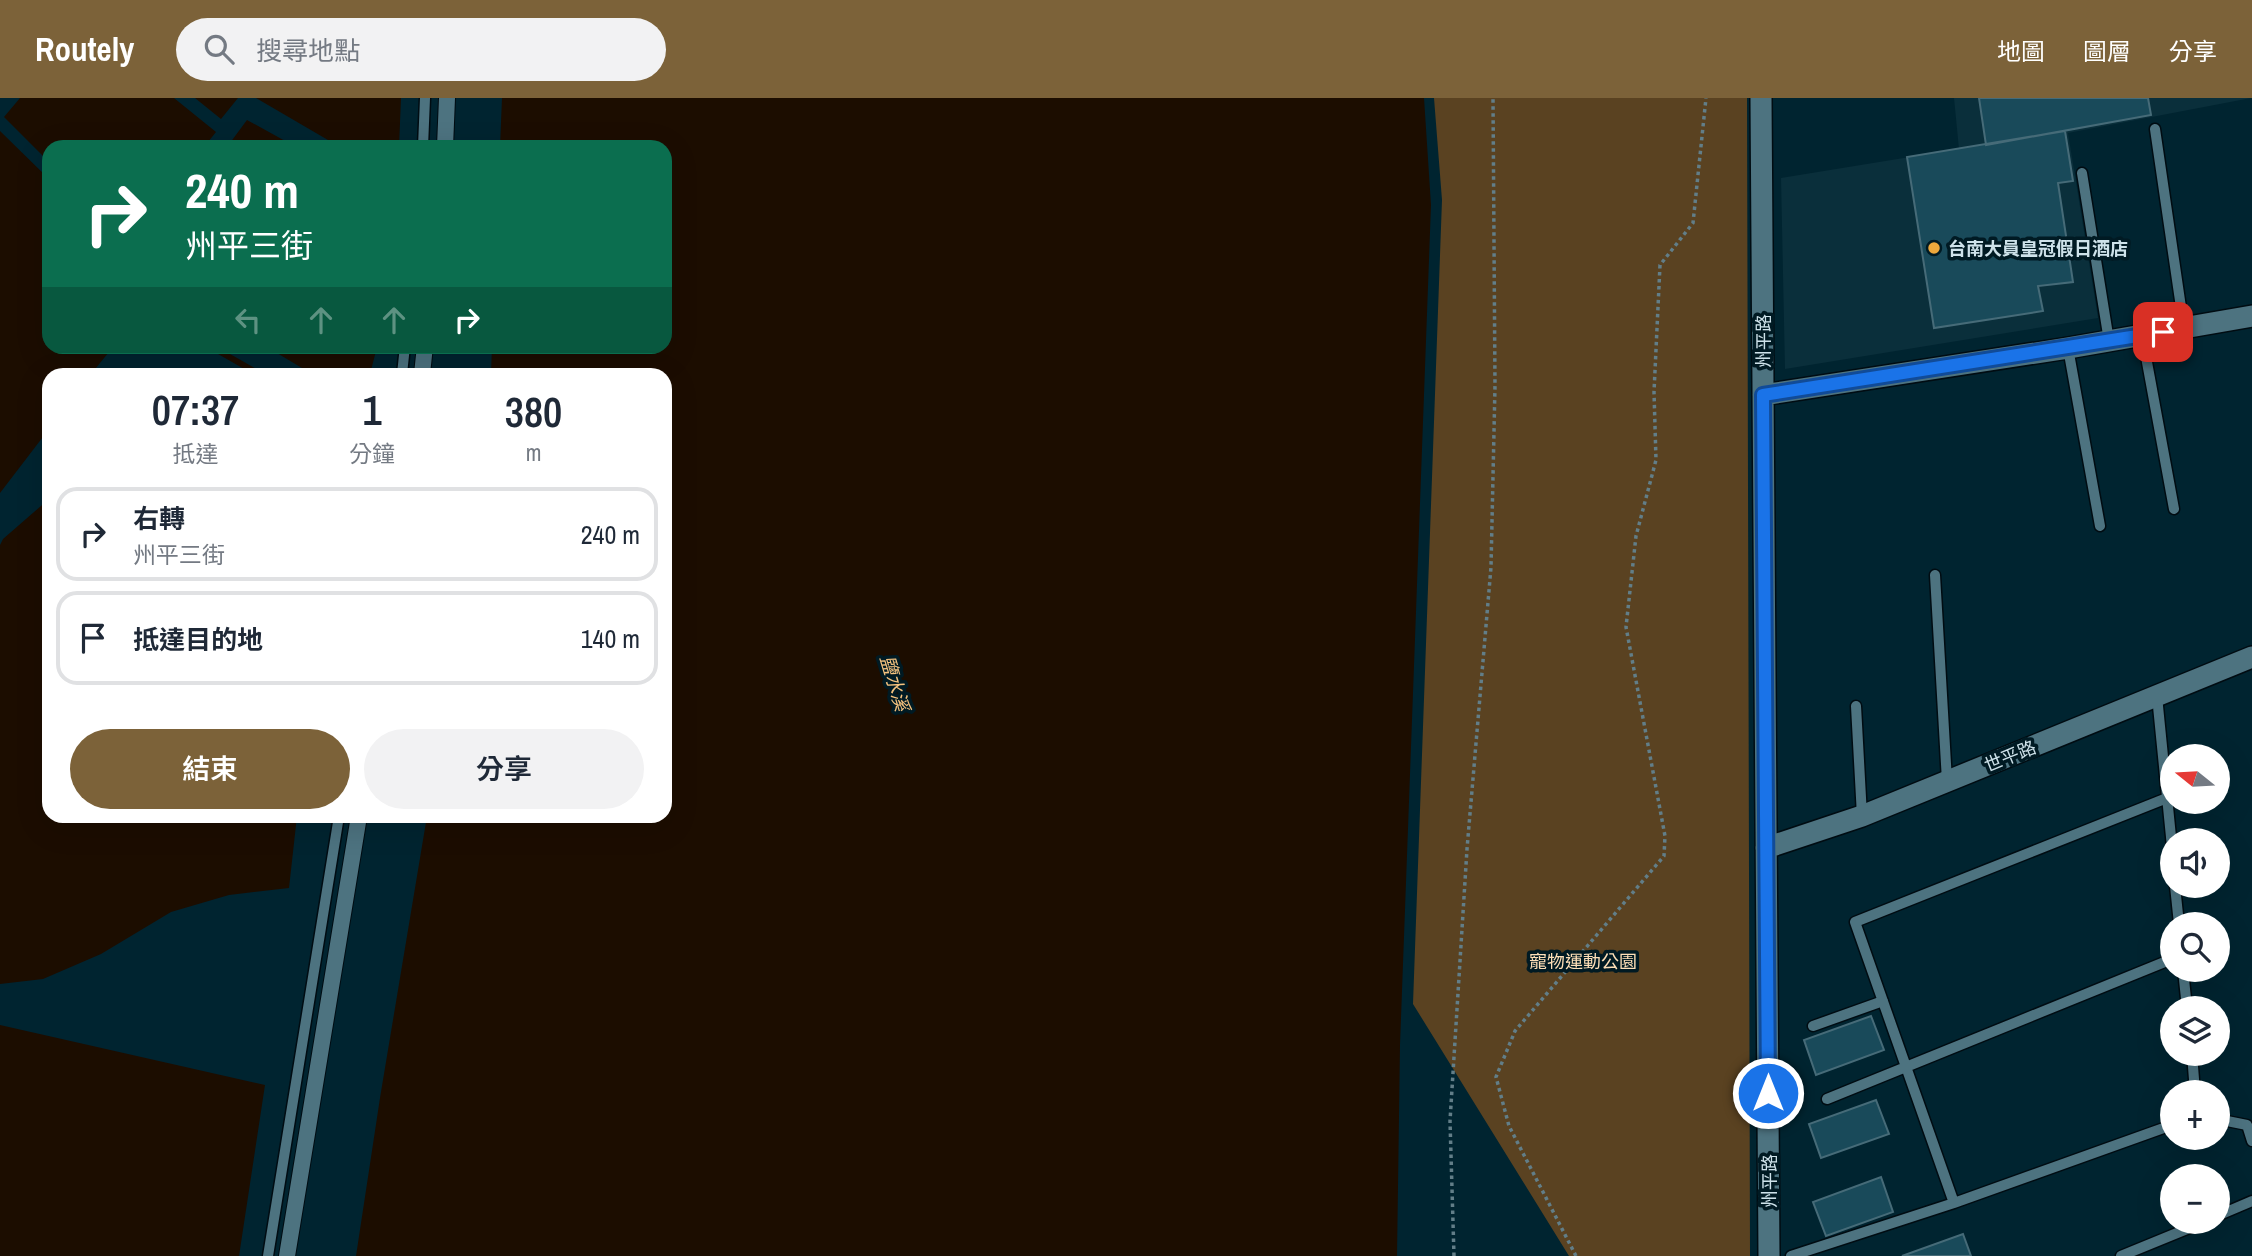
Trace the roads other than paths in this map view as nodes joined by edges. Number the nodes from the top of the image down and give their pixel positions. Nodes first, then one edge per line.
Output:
1 (425, 98) edge
2 (447, 98) edge
3 (1761, 98) edge
4 (2155, 129) dead end
5 (422, 140) edge
6 (445, 140) edge
7 (2082, 173) dead end
8 (2252, 316) edge
9 (2184, 328) junction
10 (2142, 335) junction
11 (2109, 341) junction
12 (2068, 348) junction
13 (1763, 395) junction
14 (2174, 509) dead end
15 (2101, 526) dead end
16 (1935, 575) dead end
17 (2252, 657) edge
18 (2157, 696) junction
19 (1856, 706) dead end
20 (2162, 744) edge
21 (1947, 781) junction
22 (2160, 801) edge
23 (1861, 816) junction
24 (338, 823) edge
25 (358, 823) edge
26 (1766, 848) junction
27 (2160, 964) edge
28 (1883, 1000) junction
29 (1813, 1026) dead end
30 (1906, 1067) junction
31 (1827, 1099) dead end
32 (2230, 1122) edge
33 (2160, 1129) edge
34 (2252, 1141) edge
35 (2252, 1201) edge
36 (1954, 1203) junction
37 (2230, 1210) edge
38 (2175, 1234) edge
39 (268, 1256) edge
40 (287, 1256) edge
41 (1769, 1256) edge
42 (1791, 1256) edge
43 (2121, 1256) edge

1 - 5 lane
2 - 6 street
3 - 13 street, 州平路
4 - 9 lane
7 - 11 lane
8 - 9 street
9 - 10 street
10 - 11 street
10 - 14 lane
11 - 12 street
12 - 13 street
12 - 15 lane
13 - 26 street, 州平路
16 - 21 lane
17 - 18 street, 世平路
18 - 20 lane
18 - 21 street, 世平路
19 - 23 lane
21 - 23 street, 世平路
22 - 28 lane
23 - 26 street, 世平路
24 - 39 lane
25 - 40 street
26 - 41 street, 州平路
27 - 30 lane
28 - 29 lane
28 - 30 lane
30 - 31 lane
30 - 36 lane
32 - 34 lane
33 - 36 lane
35 - 37 lane
36 - 42 lane
38 - 43 lane

